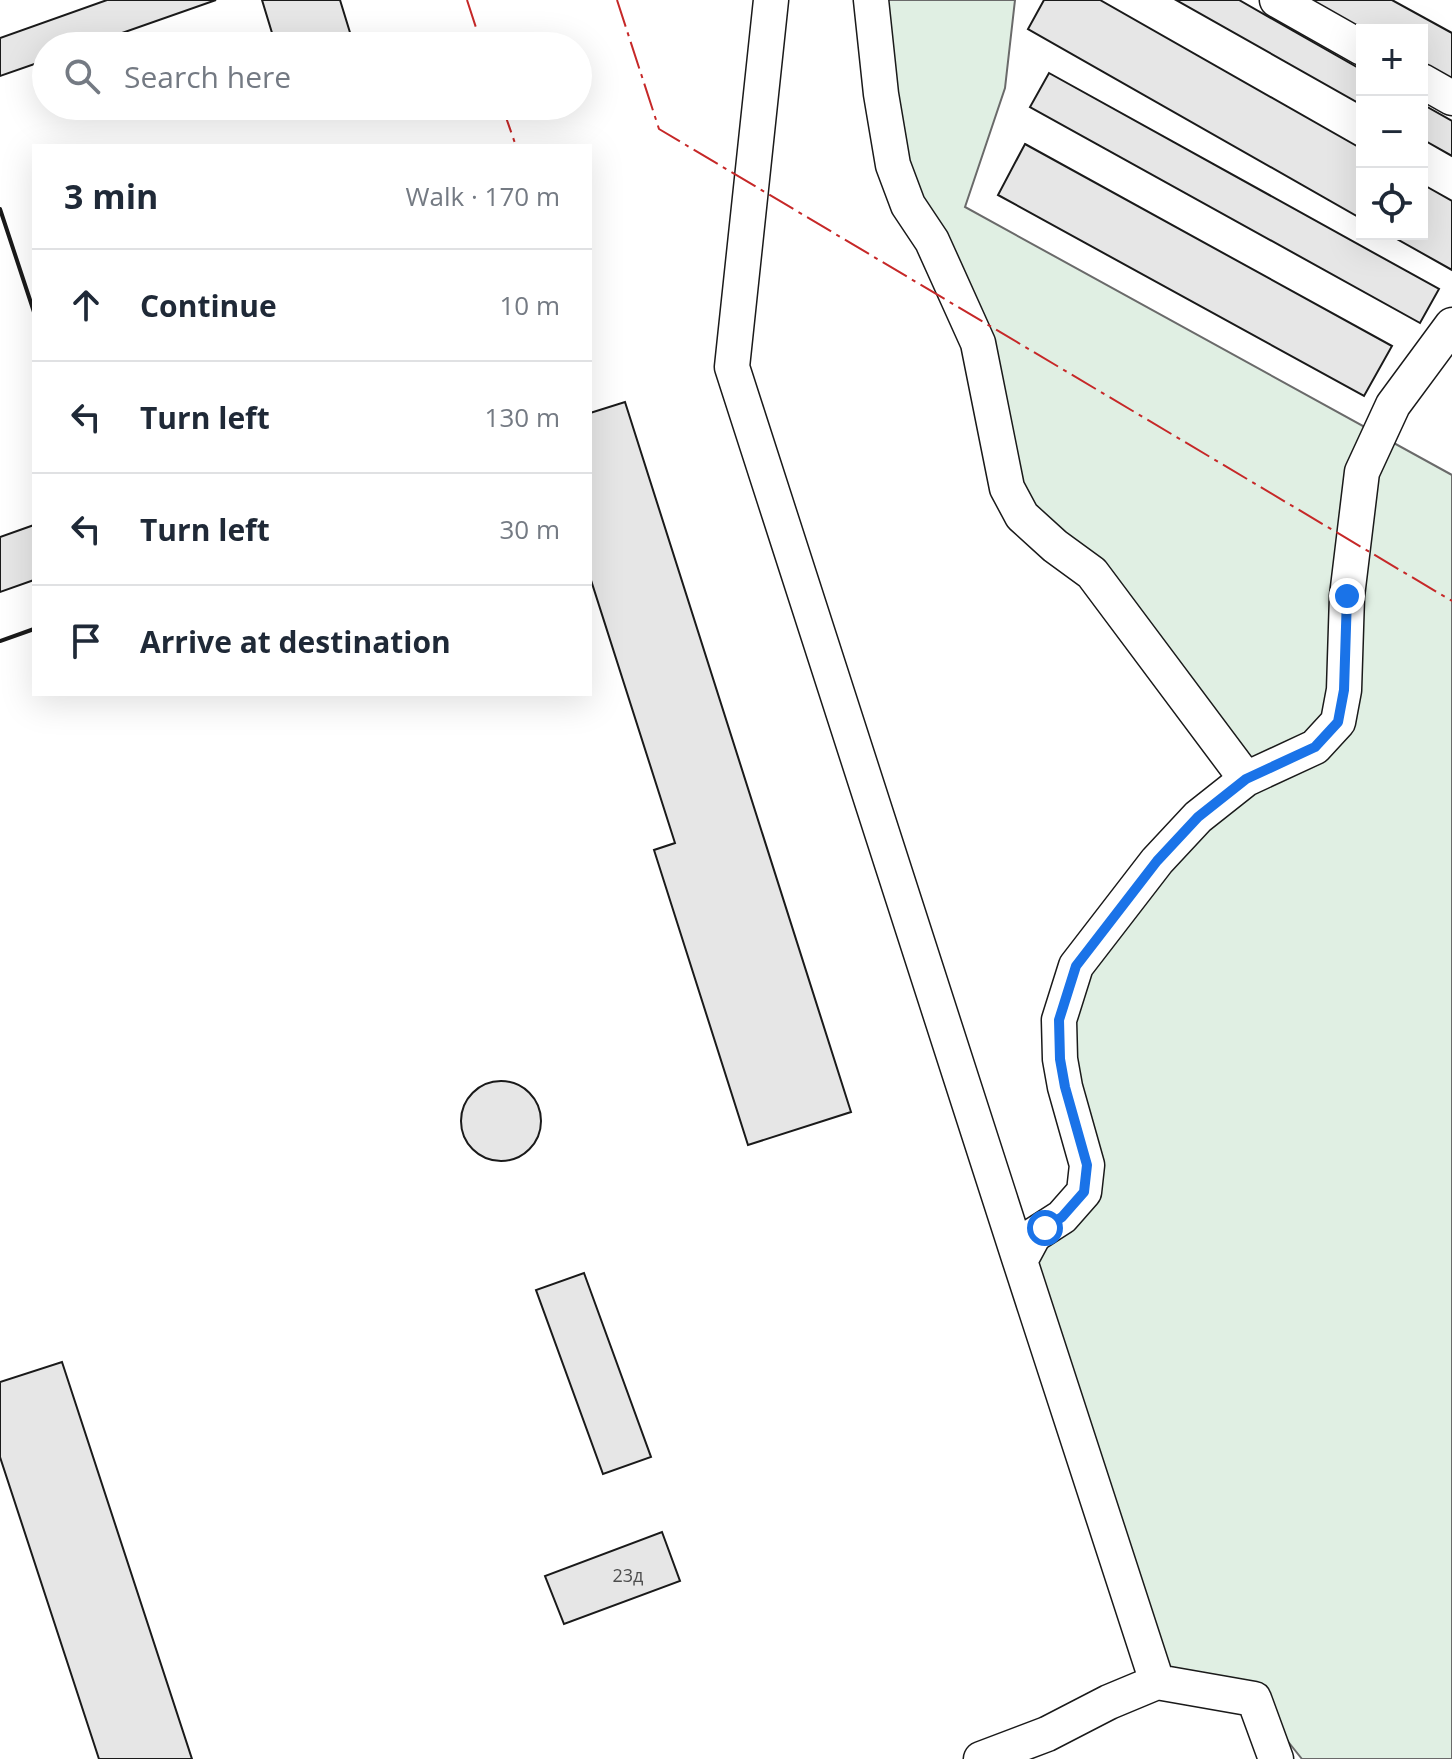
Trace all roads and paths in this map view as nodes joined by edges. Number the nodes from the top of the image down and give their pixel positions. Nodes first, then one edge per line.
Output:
1 (771, 0) edge
2 (871, 0) edge
3 (1277, 0) edge
4 (1356, 45) edge
5 (1428, 84) edge
6 (1452, 98) edge
7 (1452, 325) edge
8 (1246, 779) junction
9 (1020, 1261) junction
10 (1157, 1682) junction
11 (981, 1759) edge
12 (1276, 1759) edge

1 - 9 lane
2 - 8 lane
3 - 4 lane
5 - 6 lane
7 - 8 lane
8 - 9 lane
9 - 10 lane
10 - 11 lane
10 - 12 lane

